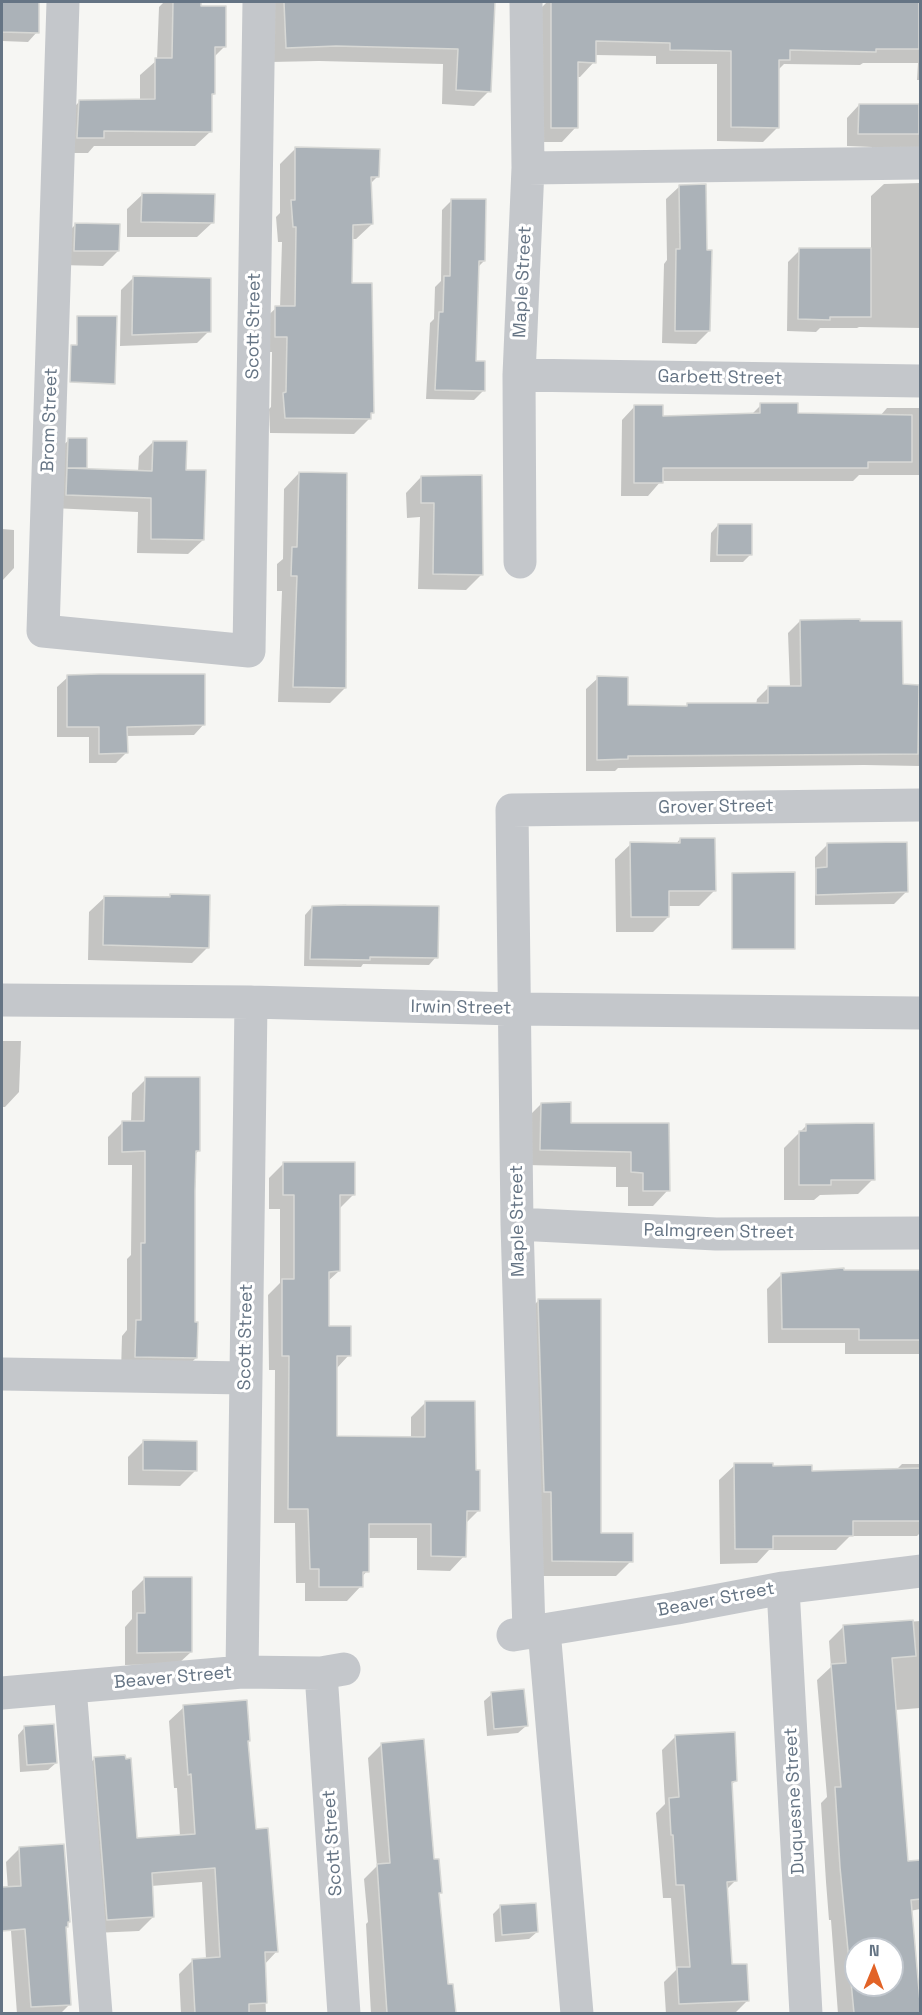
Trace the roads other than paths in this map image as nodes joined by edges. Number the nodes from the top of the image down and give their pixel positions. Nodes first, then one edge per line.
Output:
1 (63, 2) edge
2 (259, 2) edge
3 (526, 2) edge
4 (921, 163) edge
5 (528, 168) junction
6 (519, 375) junction
7 (921, 381) edge
8 (520, 562) dead end
9 (249, 651) joint
10 (921, 805) edge
11 (512, 810) joint
12 (2, 1000) edge
13 (251, 1002) junction
14 (515, 1009) junction
15 (921, 1012) edge
16 (517, 1224) junction
17 (921, 1233) edge
18 (2, 1374) edge
19 (246, 1378) junction
20 (921, 1571) edge
21 (783, 1588) junction
22 (529, 1632) junction
23 (332, 1671) joint
24 (242, 1672) junction
25 (70, 1687) junction
26 (2, 1693) edge
27 (96, 2013) edge
28 (344, 2013) edge
29 (577, 2013) edge
30 (807, 2013) edge

1 - 9 street, Brom Street
2 - 9 street, Scott Street
3 - 5 street, Maple Street
4 - 5 street
5 - 6 street, Maple Street
6 - 7 street, Garbett Street
6 - 8 street, Maple Street
10 - 11 street, Grover Street
11 - 14 street, Maple Street
12 - 13 street, Irwin Street
13 - 14 street, Irwin Street
13 - 19 street, Scott Street
14 - 15 street, Irwin Street
14 - 16 street, Maple Street
16 - 17 street, Palmgreen Street
16 - 22 street, Maple Street
18 - 19 street
19 - 24 street, Scott Street
20 - 21 street, Beaver Street
21 - 22 street, Beaver Street
21 - 30 street, Duquesne Street
22 - 29 street, Maple Street
23 - 24 street, Beaver Street
23 - 28 street, Scott Street
24 - 25 street, Beaver Street
25 - 26 street, Beaver Street
25 - 27 street

